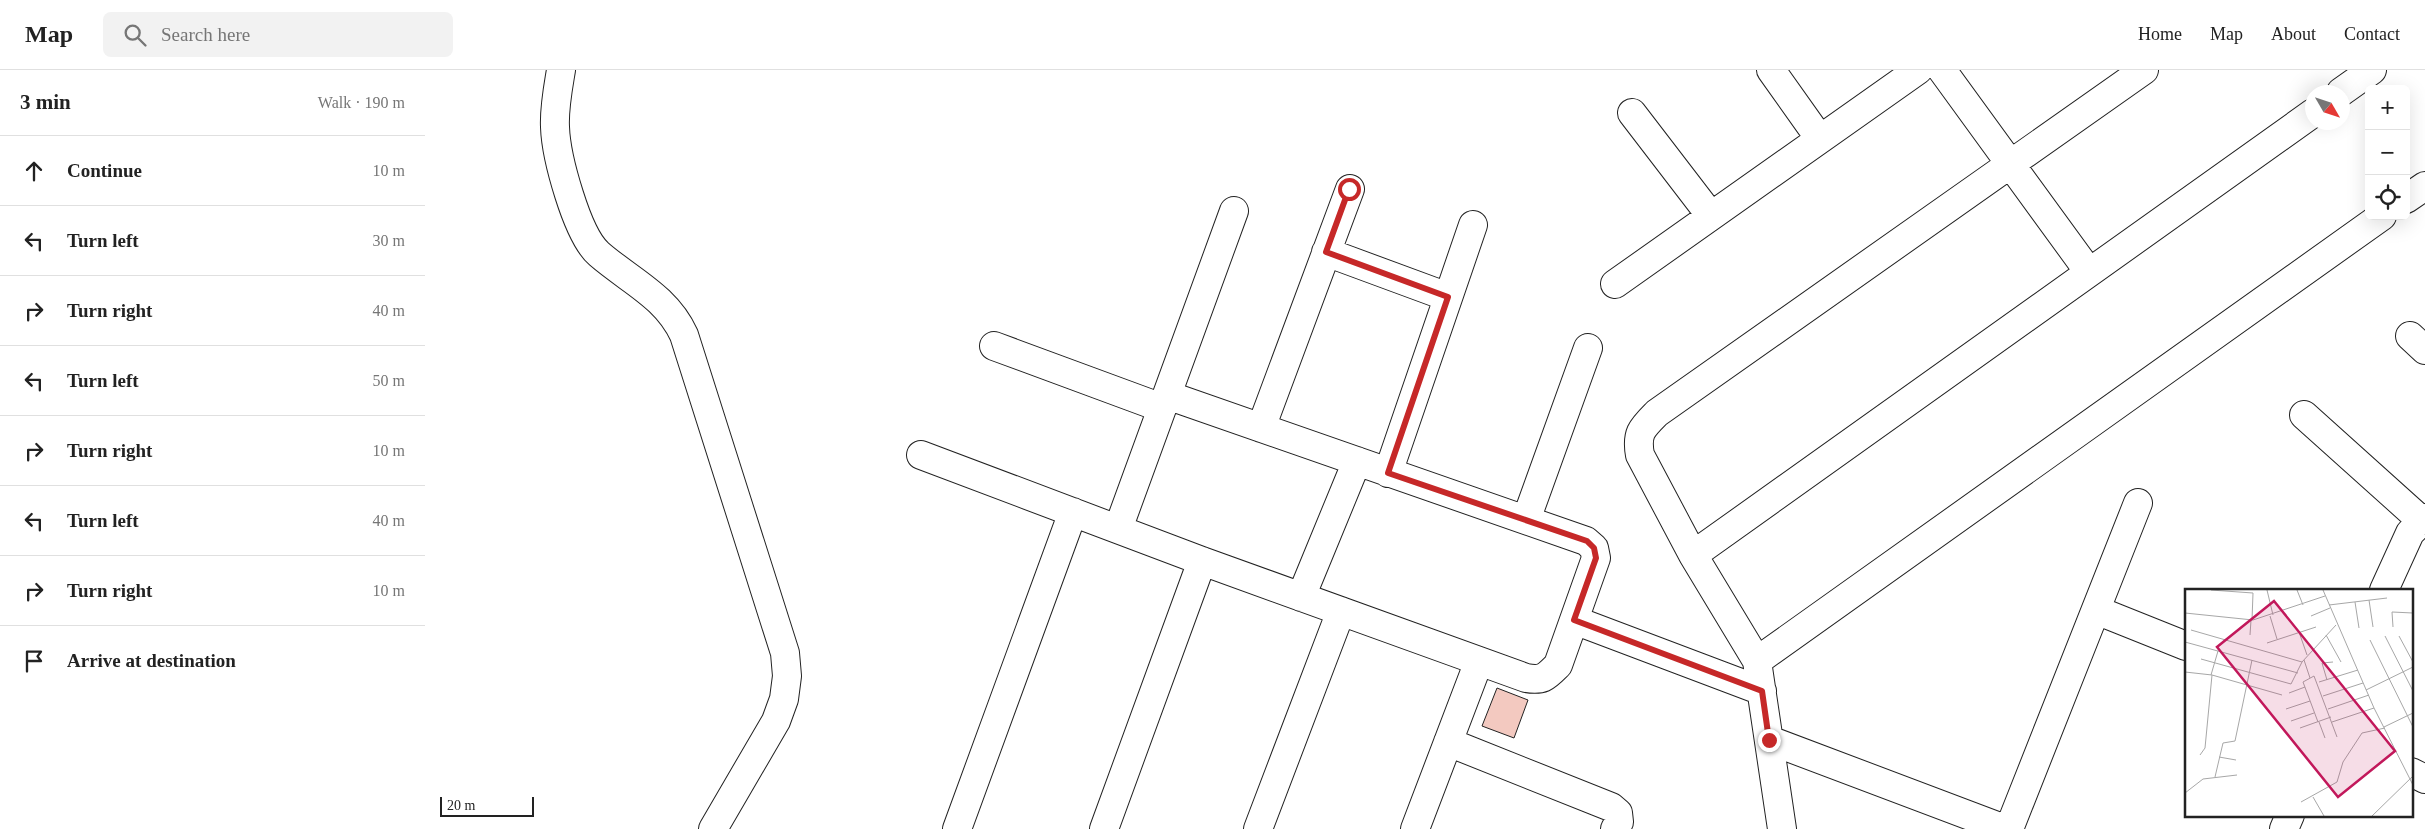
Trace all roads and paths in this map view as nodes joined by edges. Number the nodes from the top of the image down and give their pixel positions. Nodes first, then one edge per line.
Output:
1 (561, 70) edge
2 (1771, 70) edge
3 (1918, 70) edge
4 (1942, 70) edge
5 (2144, 70) edge
6 (2372, 70) edge
7 (2350, 86) edge
8 (1632, 113) dead end
9 (2305, 119) edge
10 (1820, 139) junction
11 (2010, 164) junction
12 (2425, 186) edge
13 (1349, 189) dead end
14 (2410, 196) edge
15 (1234, 211) dead end
16 (1711, 216) junction
17 (2376, 220) edge
18 (1473, 225) dead end
19 (1326, 252) junction
20 (2089, 272) junction
21 (1615, 284) dead end
22 (1448, 297) junction
23 (995, 346) dead end
24 (1588, 348) dead end
25 (1164, 401) junction
26 (2304, 415) dead end
27 (1261, 428) junction
28 (921, 455) dead end
29 (1357, 461) junction
30 (1388, 473) junction
31 (2138, 503) dead end
32 (1073, 512) junction
33 (1526, 520) junction
34 (2422, 527) edge
35 (1118, 529) junction
36 (1693, 555) junction
37 (1201, 561) junction
38 (2384, 589) edge
39 (1301, 597) junction
40 (2096, 610) junction
41 (1341, 611) junction
42 (1574, 620) junction
43 (2185, 646) edge
44 (1479, 661) junction
45 (1757, 661) junction
46 (1762, 691) junction
47 (1769, 740) junction
48 (1448, 742) junction
49 (2413, 773) edge
50 (2425, 779) edge
51 (2290, 816) edge
52 (713, 829) edge
53 (957, 829) edge
54 (1104, 829) edge
55 (1258, 829) edge
56 (1415, 829) edge
57 (1615, 829) edge
58 (1782, 829) edge
59 (2005, 829) edge
60 (2009, 829) edge
61 (2284, 829) edge

1 - 52 street
2 - 10 street
3 - 10 street
4 - 11 street
5 - 11 street
6 - 7 street
8 - 16 street
9 - 20 street
10 - 16 street
11 - 20 street
11 - 36 street
12 - 14 street
13 - 19 street
15 - 25 street
16 - 21 street
17 - 45 street
18 - 22 street
19 - 22 street
19 - 27 street
20 - 36 street
22 - 30 street
23 - 25 street
24 - 33 street
25 - 27 street
25 - 35 street
26 - 34 street
27 - 29 street
28 - 32 street
29 - 30 street
29 - 39 street
30 - 33 street
31 - 40 street
32 - 35 street
32 - 53 street
33 - 42 street
34 - 38 street
35 - 37 street
36 - 45 street
37 - 39 street
37 - 54 street
39 - 41 street
40 - 43 street
40 - 60 street
41 - 44 street
41 - 55 street
42 - 44 street
42 - 46 street
44 - 48 street
45 - 46 street
46 - 47 street
47 - 58 street
47 - 59 street
48 - 56 street
48 - 57 street
49 - 50 street
51 - 61 street

